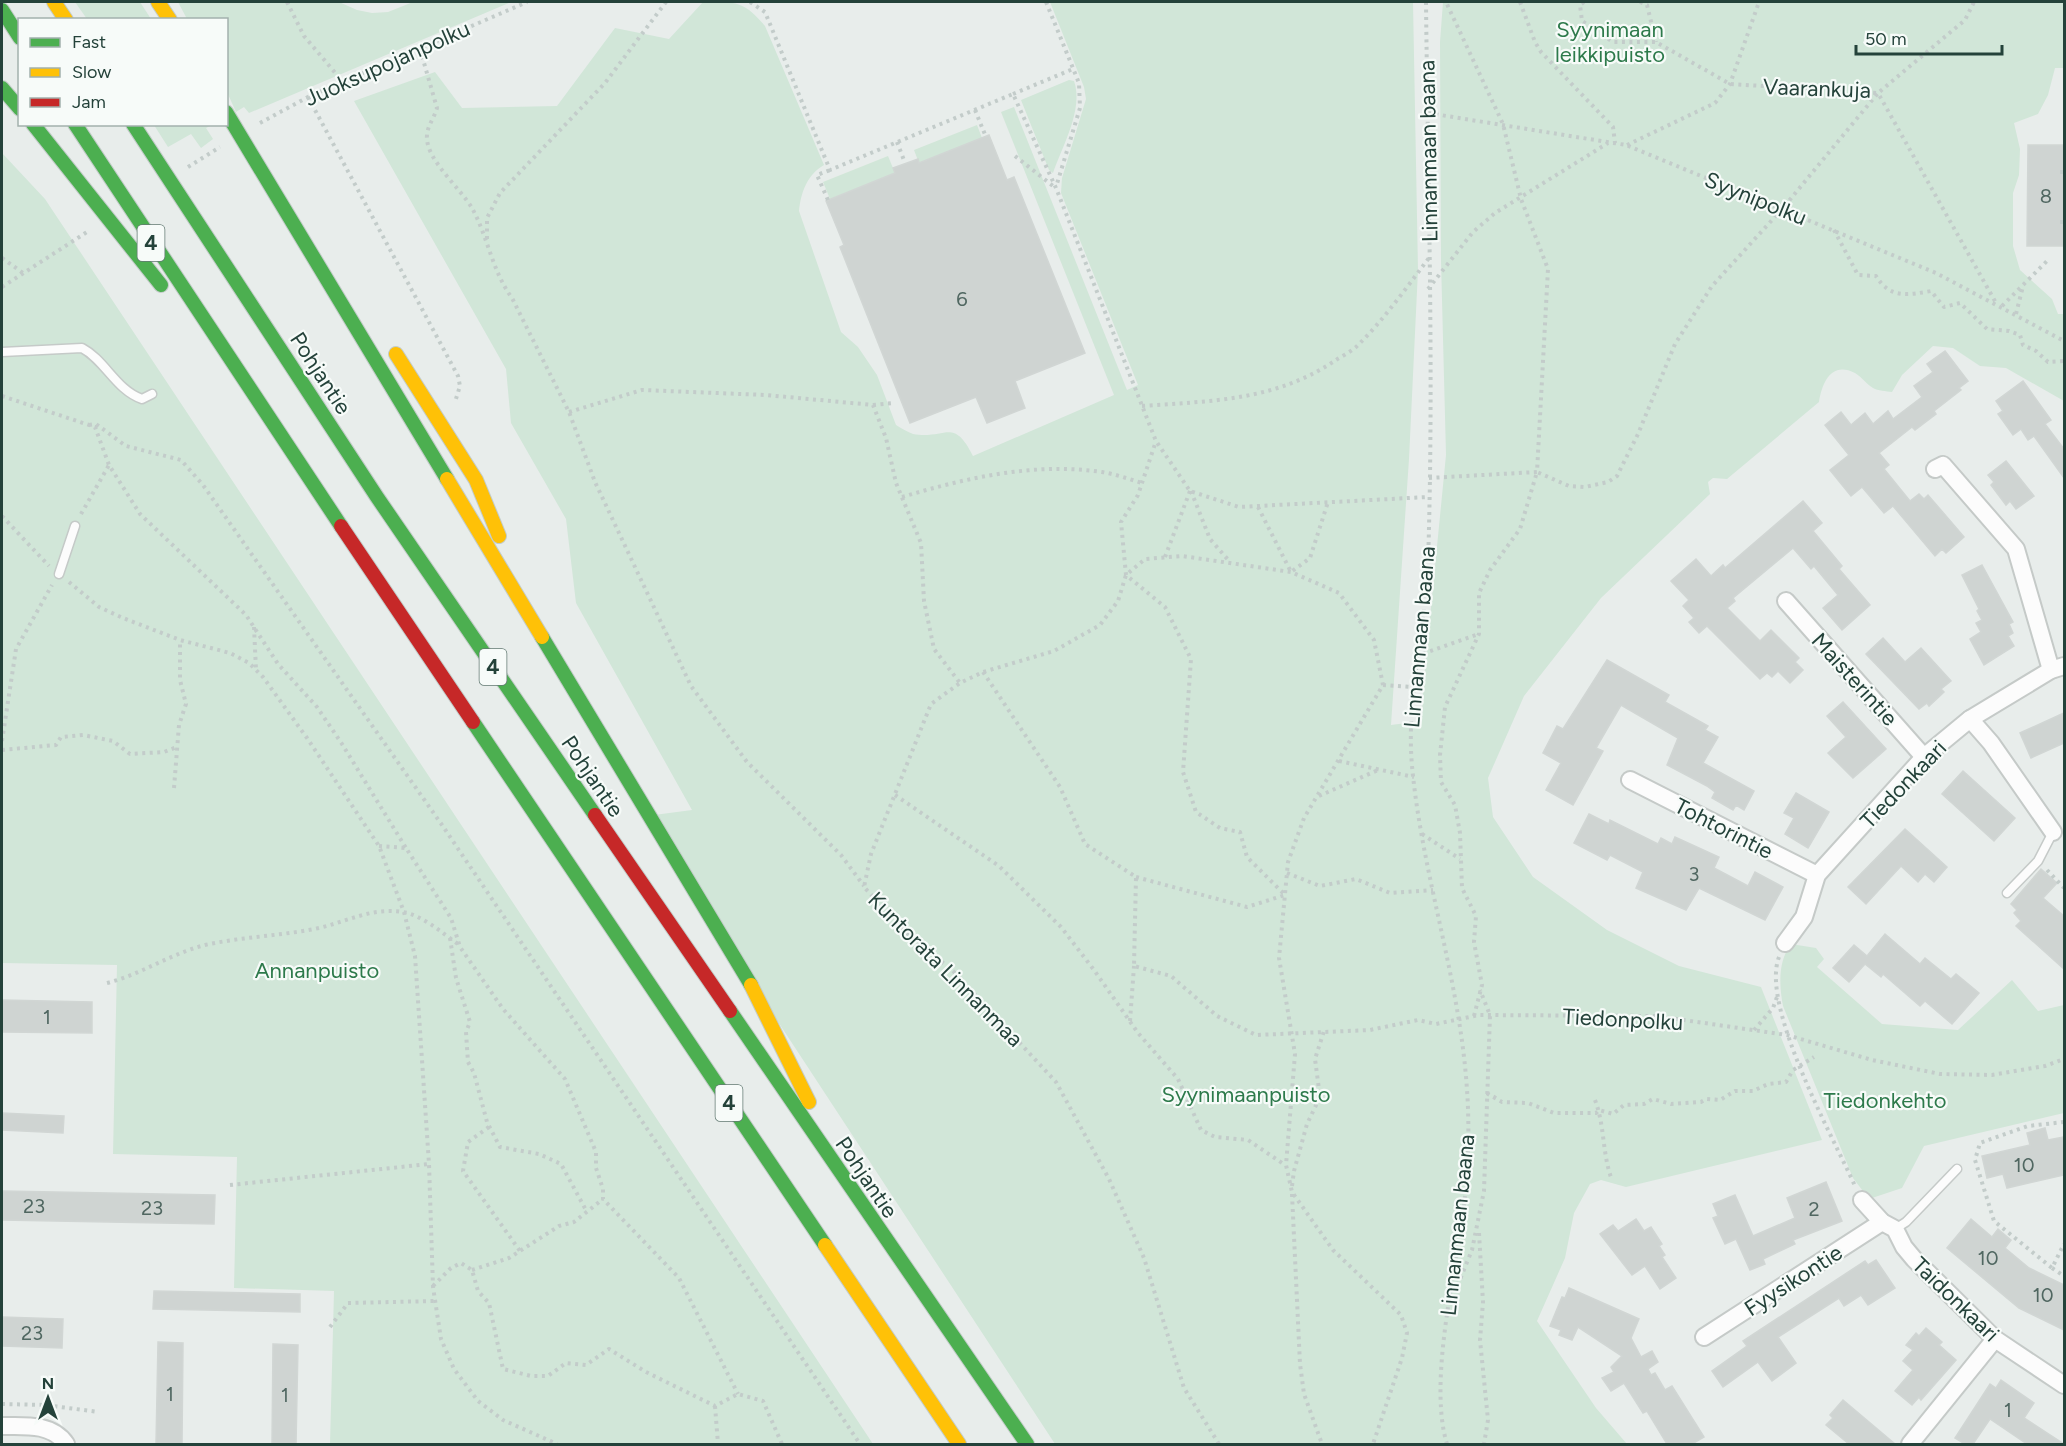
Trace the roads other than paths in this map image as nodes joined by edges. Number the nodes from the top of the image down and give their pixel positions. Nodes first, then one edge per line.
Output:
1 (54, 2) edge
2 (158, 2) edge
3 (168, 2) edge
4 (2, 10) edge
5 (65, 18) edge
6 (169, 18) edge
7 (174, 18) edge
8 (18, 35) edge
9 (2, 88) edge
10 (18, 107) edge
11 (228, 115) edge
12 (35, 126) edge
13 (76, 126) edge
14 (134, 126) edge
15 (312, 254) junction
16 (363, 313) dead end
17 (385, 338) dead end
18 (2, 352) edge
19 (229, 360) junction
20 (152, 394) dead end
21 (1935, 469) dead end
22 (75, 526) road end
23 (59, 574) road end
24 (1786, 602) dead end
25 (534, 622) junction
26 (2058, 668) edge
27 (1970, 719) junction
28 (1924, 757) junction
29 (1630, 780) dead end
30 (2053, 832) joint
31 (1816, 876) junction
32 (2007, 893) dead end
33 (1785, 943) road end
34 (1957, 1169) dead end
35 (1862, 1200) road end
36 (861, 1204) junction
37 (1888, 1226) junction
38 (1704, 1337) dead end
39 (1995, 1340) junction
40 (2064, 1385) edge
41 (2, 1426) edge
42 (65, 1443) edge
43 (959, 1444) edge
44 (1027, 1444) edge
45 (1910, 1444) edge

1 - 5 highway
2 - 6 highway
3 - 7 highway
4 - 8 highway
9 - 10 highway
11 - 15 highway
12 - 19 highway
13 - 19 highway, 4
14 - 36 highway, Pohjantie / 4
15 - 16 highway
15 - 25 highway
17 - 25 highway
18 - 20 lane
19 - 43 highway, 4
21 - 26 street
22 - 23 lane
24 - 28 street, Maisterintie
25 - 36 highway
26 - 27 street, Tiedonkaari
27 - 28 street, Tiedonkaari
27 - 30 street
28 - 31 street, Tiedonkaari
29 - 31 street, Tohtorintie
30 - 32 lane
31 - 33 street, Tiedonkaari
34 - 37 lane
35 - 37 street, Taidonkaari
36 - 44 highway, Pohjantie / 4
37 - 38 street, Fyysikontie
37 - 39 street, Taidonkaari
39 - 40 street, Taidonkaari
39 - 45 street
41 - 42 street

